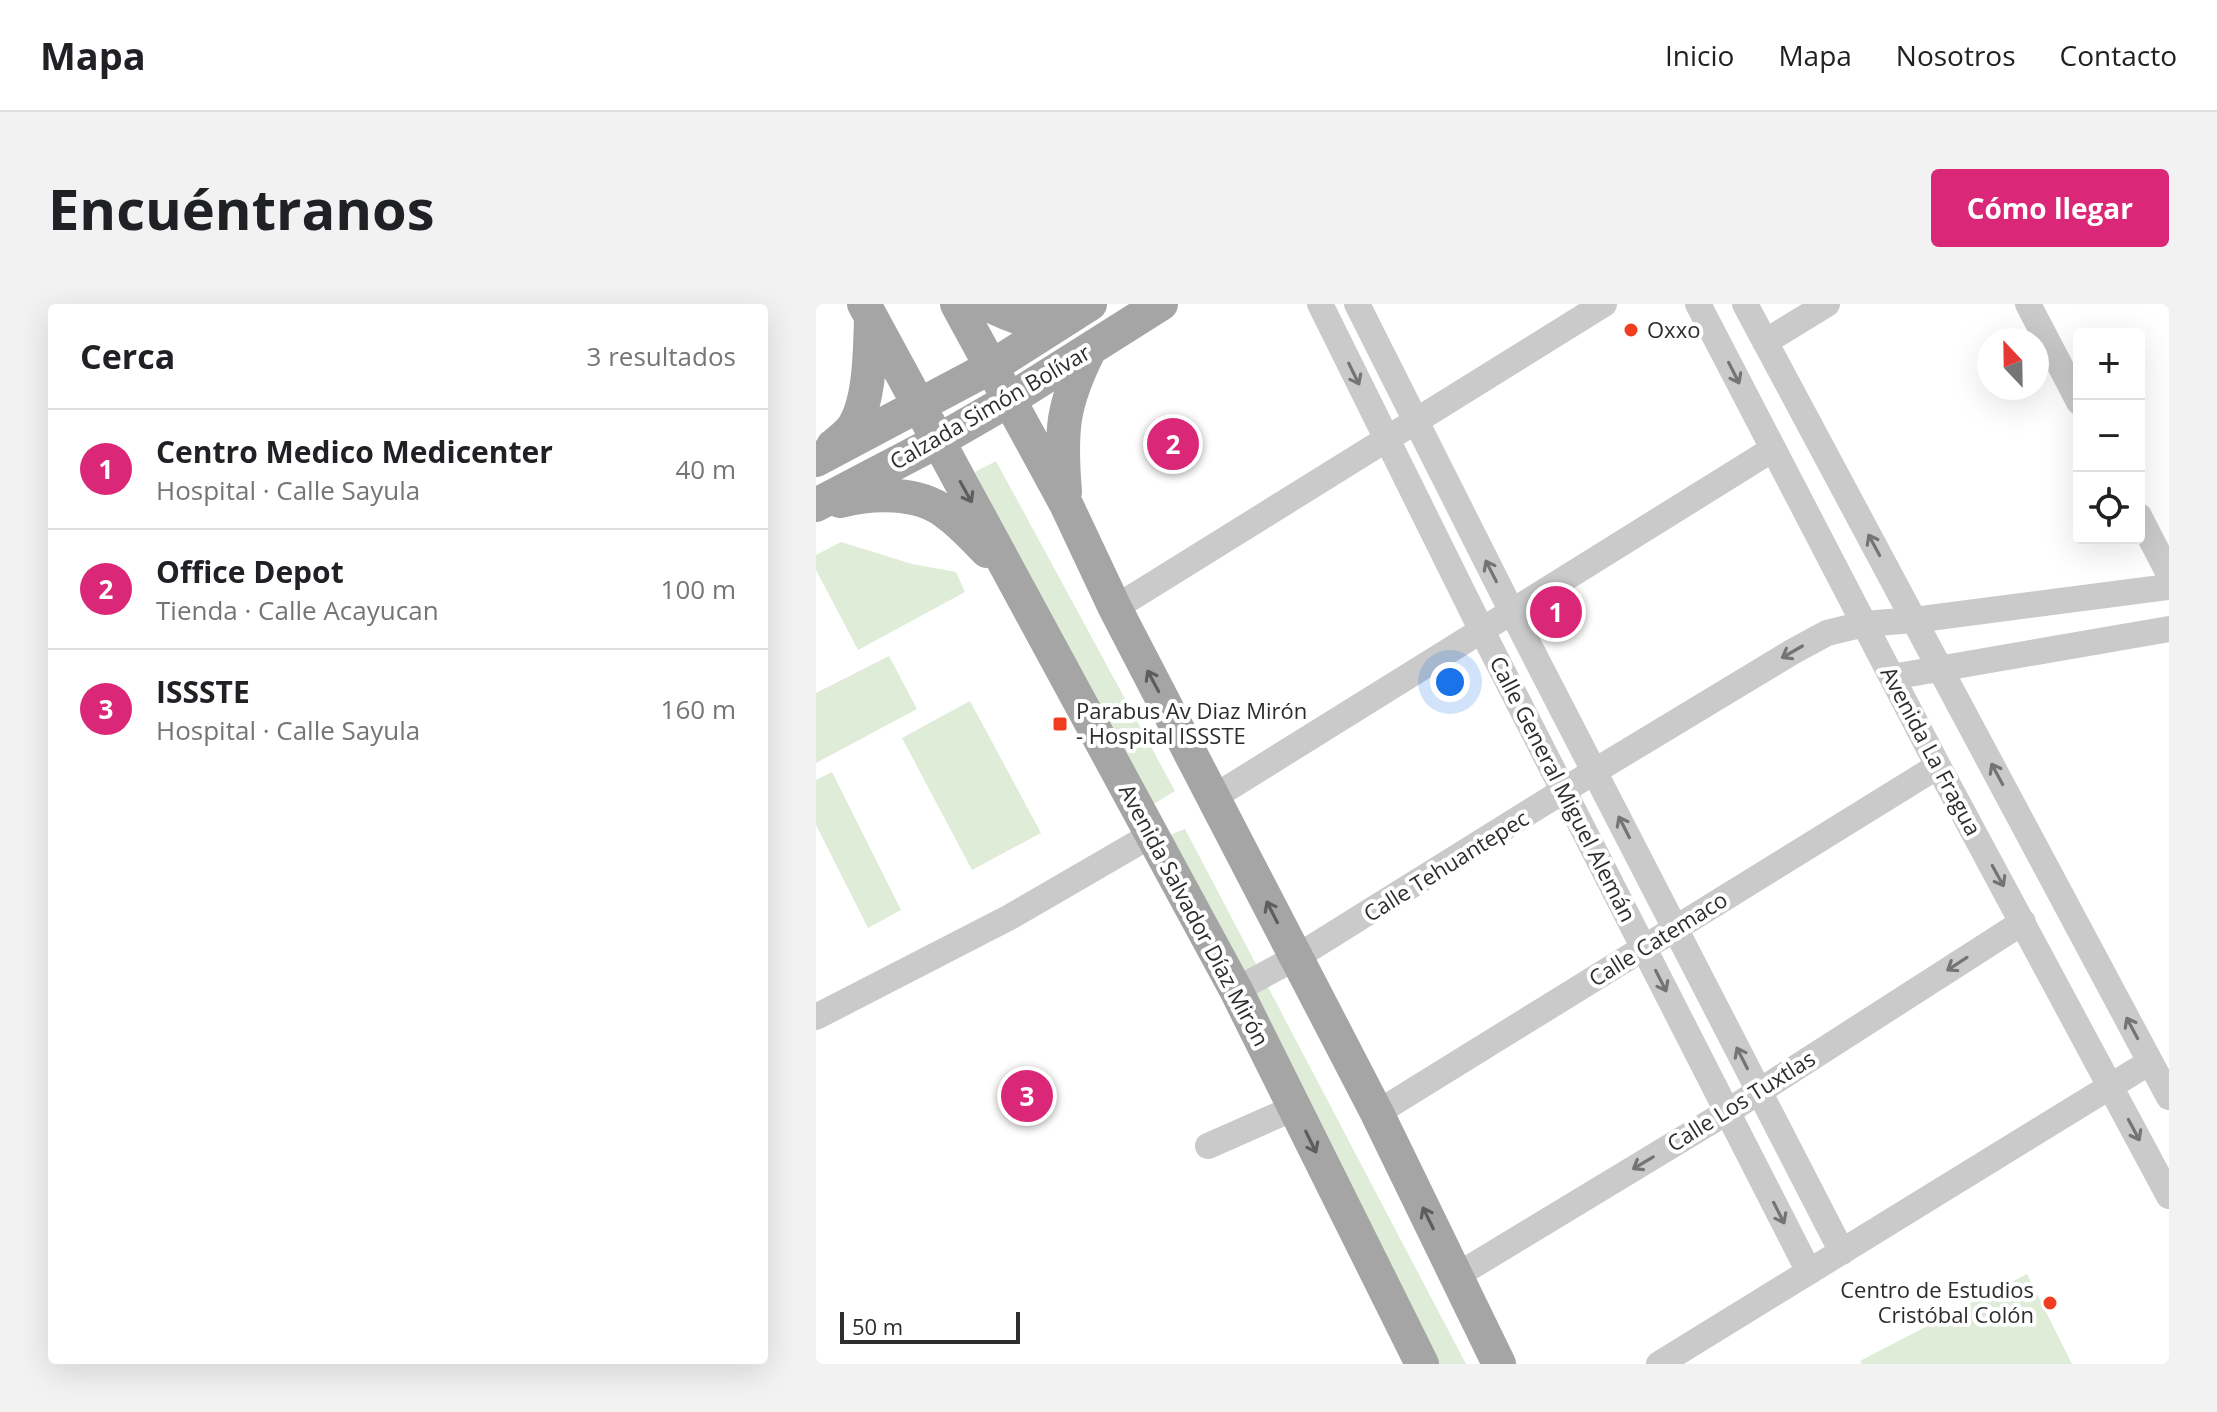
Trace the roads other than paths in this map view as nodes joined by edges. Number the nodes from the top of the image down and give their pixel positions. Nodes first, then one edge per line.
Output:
1 (957, 304) edge
2 (987, 304) edge
3 (1161, 304) edge
4 (1320, 304) edge
5 (1357, 304) edge
6 (1604, 304) edge
7 (1698, 304) edge
8 (1745, 304) edge
9 (1827, 304) edge
10 (2028, 304) edge
11 (1081, 310) edge
12 (868, 311) edge
13 (1765, 342) junction
14 (1090, 349) junction
15 (991, 367) junction
16 (1009, 400) junction
17 (2078, 400) edge
18 (918, 406) junction
19 (1416, 421) junction
20 (1386, 440) junction
21 (938, 441) junction
22 (1773, 449) junction
23 (818, 458) edge
24 (1066, 504) junction
25 (816, 506) edge
26 (2145, 528) edge
27 (1009, 571) junction
28 (2169, 574) edge
29 (2169, 587) edge
30 (1115, 608) junction
31 (1512, 612) junction
32 (1914, 620) junction
33 (1864, 624) junction
34 (1481, 629) junction
35 (2169, 629) edge
36 (1940, 668) junction
37 (1892, 677) junction
38 (1938, 766) junction
39 (1595, 771) junction
40 (1565, 792) junction
41 (1214, 797) junction
42 (1153, 834) junction
43 (2023, 922) junction
44 (1676, 928) junction
45 (1644, 947) junction
46 (1295, 958) junction
47 (1236, 990) junction
48 (816, 1017) edge
49 (2150, 1062) junction
50 (2110, 1085) junction
51 (1759, 1092) junction
52 (2169, 1097) edge
53 (1294, 1108) junction
54 (1727, 1112) junction
55 (1377, 1113) junction
56 (1208, 1146) dead end
57 (2169, 1196) edge
58 (1842, 1252) junction
59 (1809, 1272) junction
60 (1456, 1276) junction
61 (1422, 1364) edge
62 (1499, 1364) edge
63 (1659, 1364) edge

1 - 15 main road
2 - 11 main road
3 - 14 main road, Calzada Simón Bolívar
4 -> 20 street, Calle General Miguel Alemán
5 - 19 street, Calle General Miguel Alemán
6 - 19 street
7 -> 22 street, Avenida La Fragua
8 - 13 street
9 - 13 street
10 - 17 street
11 - 15 main road, Calzada Simón Bolívar
12 - 18 main road, Avenida Salvador Díaz Mirón
12 - 23 main road
32 -> 13 street
14 - 16 main road, Calzada Simón Bolívar
14 - 24 main road
15 - 16 main road
15 - 18 main road, Calzada Simón Bolívar
16 - 21 main road, Calzada Simón Bolívar
16 - 24 main road
18 - 21 main road, Avenida Salvador Díaz Mirón
18 - 23 main road, Calzada Simón Bolívar
19 - 20 street
31 -> 19 street, Calle General Miguel Alemán
20 - 30 street
20 - 34 street, Calle General Miguel Alemán
21 - 25 main road, Calzada Simón Bolívar
21 -> 27 main road, Avenida Salvador Díaz Mirón
22 - 31 street
22 - 33 street, Avenida La Fragua
24 - 30 main road
25 - 27 main road
26 - 28 street
27 - 42 main road, Avenida Salvador Díaz Mirón
29 - 32 street, Calle Tehuantepec
41 -> 30 main road
31 - 34 street
31 - 39 street, Calle General Miguel Alemán
32 - 33 street, Calle Tehuantepec
32 - 36 street
33 - 37 street, Avenida La Fragua
33 -> 39 street, Calle Tehuantepec
34 - 40 street, Calle General Miguel Alemán
34 - 41 street
35 - 36 street
36 - 37 street
49 -> 36 street
37 - 38 street, Avenida La Fragua
38 -> 43 street, Avenida La Fragua
38 - 44 street, Calle Catemaco
39 - 40 street, Calle Tehuantepec
44 -> 39 street, Calle General Miguel Alemán
40 - 45 street, Calle General Miguel Alemán
40 - 46 street, Calle Tehuantepec
46 -> 41 main road
42 - 47 main road, Avenida Salvador Díaz Mirón
42 - 48 street
43 - 50 street, Avenida La Fragua
43 -> 51 street, Calle Los Tuxtlas
44 - 45 street, Calle Catemaco
51 -> 44 street, Calle General Miguel Alemán
45 -> 54 street, Calle General Miguel Alemán
45 - 55 street, Calle Catemaco
46 - 47 street, Calle Tehuantepec
46 - 55 main road
47 - 53 main road, Avenida Salvador Díaz Mirón
49 - 50 street
49 - 52 street
50 -> 57 street, Avenida La Fragua
50 - 58 street
51 - 54 street, Calle Los Tuxtlas
51 - 58 street, Calle General Miguel Alemán
53 - 56 street
53 -> 61 main road, Avenida Salvador Díaz Mirón
54 -> 59 street, Calle General Miguel Alemán
54 -> 60 street, Calle Los Tuxtlas
60 -> 55 main road
58 - 59 street
59 - 63 street
60 - 62 main road

